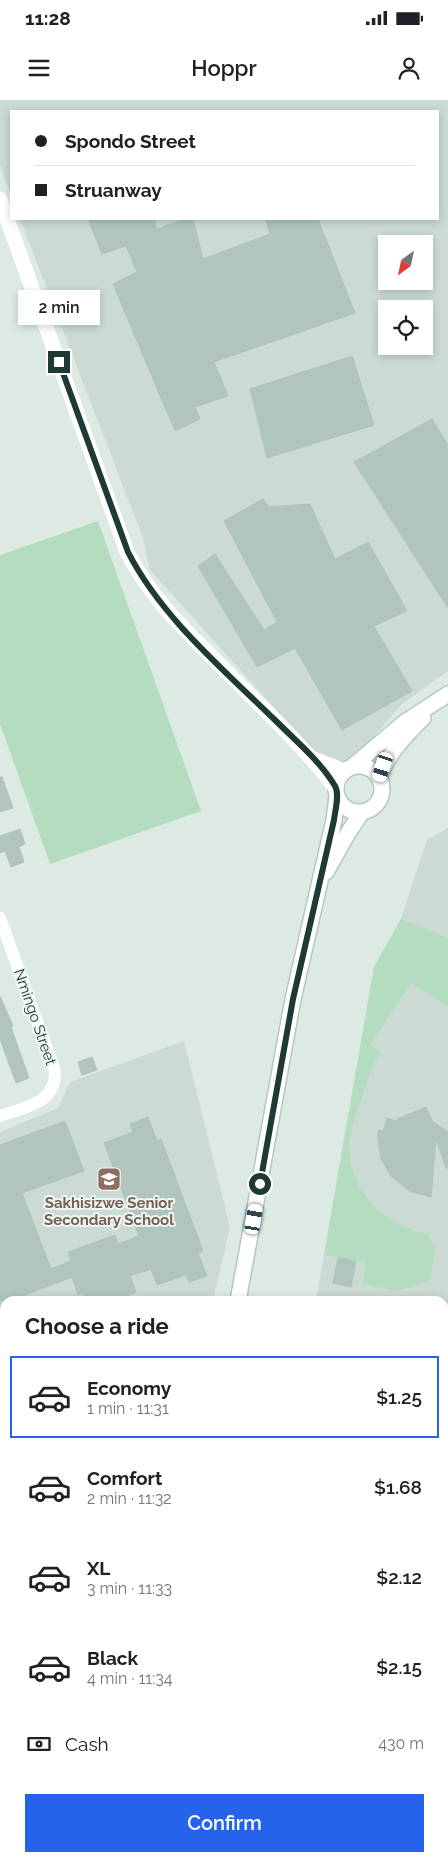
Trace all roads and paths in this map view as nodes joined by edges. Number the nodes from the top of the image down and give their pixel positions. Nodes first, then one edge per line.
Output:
1 (0, 199) edge
2 (448, 694) edge
3 (313, 758) junction
4 (348, 769) junction
5 (379, 778) junction
6 (336, 792) junction
7 (362, 812) junction
8 (314, 901) junction
9 (0, 918) edge
10 (0, 1116) edge
11 (239, 1296) edge

1 - 3 main road
2 - 4 main road
2 - 5 main road
3 - 4 main road
3 - 6 main road
4 - 5 main road
4 - 6 main road
5 - 7 main road
6 - 7 main road
6 - 8 main road
7 - 8 main road
8 - 11 main road
9 - 10 street, Nmingo Street

